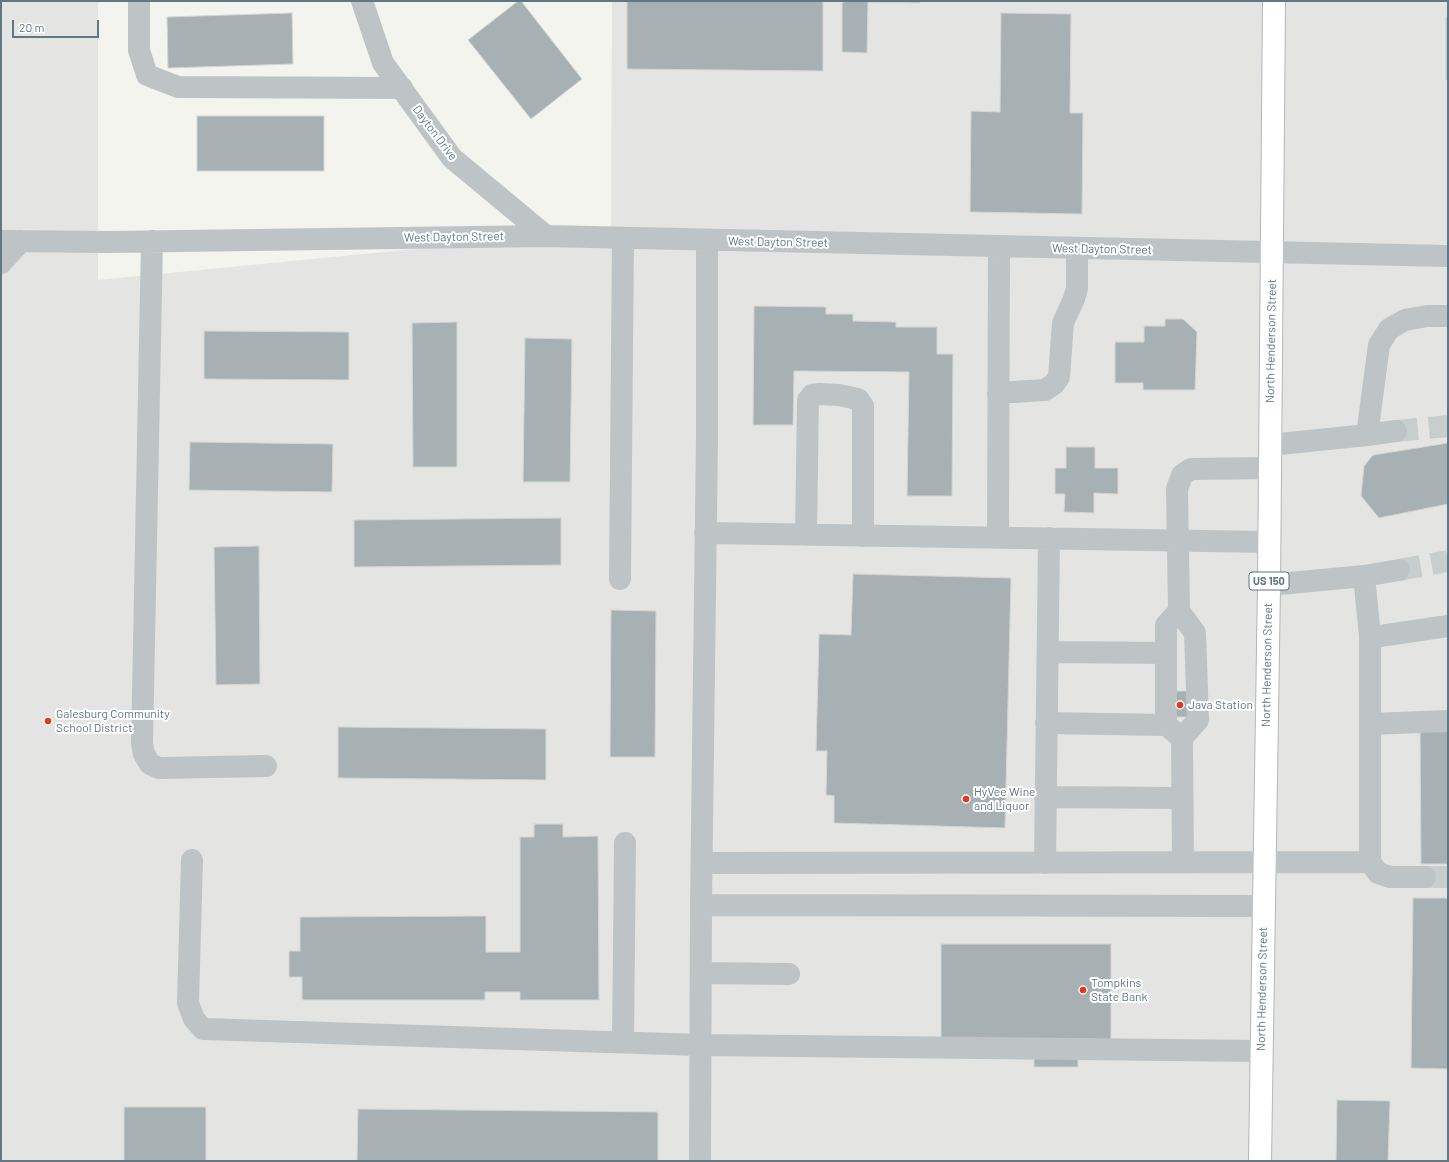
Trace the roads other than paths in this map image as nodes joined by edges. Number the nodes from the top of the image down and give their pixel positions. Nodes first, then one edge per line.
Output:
1 (139, 1) edge
2 (362, 1) edge
3 (1274, 1) edge
4 (402, 88) junction
5 (546, 236) junction
6 (623, 238) junction
7 (707, 240) junction
8 (11, 241) edge
9 (152, 241) junction
10 (999, 247) junction
11 (1077, 249) junction
12 (1273, 253) junction
13 (1448, 256) edge
14 (1, 263) edge
15 (1448, 316) edge
16 (998, 393) junction
17 (1396, 431) tunnel mouth
18 (1367, 435) junction
19 (1270, 445) junction
20 (1270, 468) junction
21 (704, 533) junction
22 (806, 535) junction
23 (863, 536) junction
24 (998, 538) junction
25 (1049, 538) junction
26 (1178, 540) junction
27 (1269, 542) junction
28 (1399, 570) tunnel mouth
29 (1364, 576) junction
30 (620, 579) dead end
31 (1269, 586) junction
32 (1179, 611) junction
33 (1448, 626) edge
34 (1370, 636) junction
35 (1048, 652) junction
36 (1166, 653) junction
37 (1448, 721) edge
38 (1046, 723) junction
39 (1370, 724) junction
40 (1174, 732) junction
41 (266, 766) dead end
42 (1045, 797) junction
43 (1182, 798) junction
44 (625, 843) dead end
45 (192, 860) dead end
46 (1182, 862) junction
47 (1264, 862) junction
48 (1370, 862) junction
49 (702, 863) junction
50 (1045, 863) junction
51 (1425, 876) tunnel mouth
52 (701, 905) junction
53 (1263, 906) junction
54 (701, 973) junction
55 (789, 974) dead end
56 (622, 1042) junction
57 (701, 1045) junction
58 (1261, 1051) junction
59 (700, 1161) edge
60 (1260, 1161) edge

1 - 4 street
2 - 4 street, Dayton Drive
3 - 12 main road, North Henderson Street / US 150
4 - 5 street, Dayton Drive
5 - 6 street, West Dayton Street
5 - 9 street, West Dayton Street
6 - 7 street, West Dayton Street
6 - 30 street
7 - 10 street, West Dayton Street
7 - 21 street
8 - 9 street, West Dayton Street
8 - 14 street
9 - 41 street
10 - 11 street, West Dayton Street
10 - 16 street
11 - 12 street, West Dayton Street
11 - 16 street
12 - 13 street, West Dayton Street
12 - 19 main road, North Henderson Street / US 150
15 - 18 street
16 - 24 street
17 - 18 street
18 - 19 street
19 - 20 main road, North Henderson Street / US 150
20 - 26 street
20 - 27 main road, North Henderson Street / US 150
21 - 22 street
21 - 49 street
22 - 23 street
22 - 23 street
23 - 24 street
24 - 25 street
25 - 26 street
25 - 35 street
26 - 27 street
26 - 32 street
27 - 31 main road, North Henderson Street / US 150
28 - 29 street
29 - 31 street
29 - 34 street
31 - 47 main road, North Henderson Street / US 150
32 - 36 street
32 - 40 street
33 - 34 street
34 - 39 street
35 - 36 street
35 - 38 street
36 - 40 street
37 - 39 street
38 - 40 street
38 - 42 street
39 - 48 street
40 - 43 street
42 - 43 street
42 - 50 street
43 - 46 street
44 - 56 street
45 - 56 street
46 - 47 street
46 - 50 street
47 - 48 street
47 - 53 main road, North Henderson Street / US 150
48 - 51 street
49 - 50 street
49 - 52 street
52 - 53 street
52 - 54 street
53 - 58 main road, North Henderson Street / US 150
54 - 55 street
54 - 57 street
56 - 57 street
57 - 58 street
57 - 59 street
58 - 60 main road, North Henderson Street / US 150

